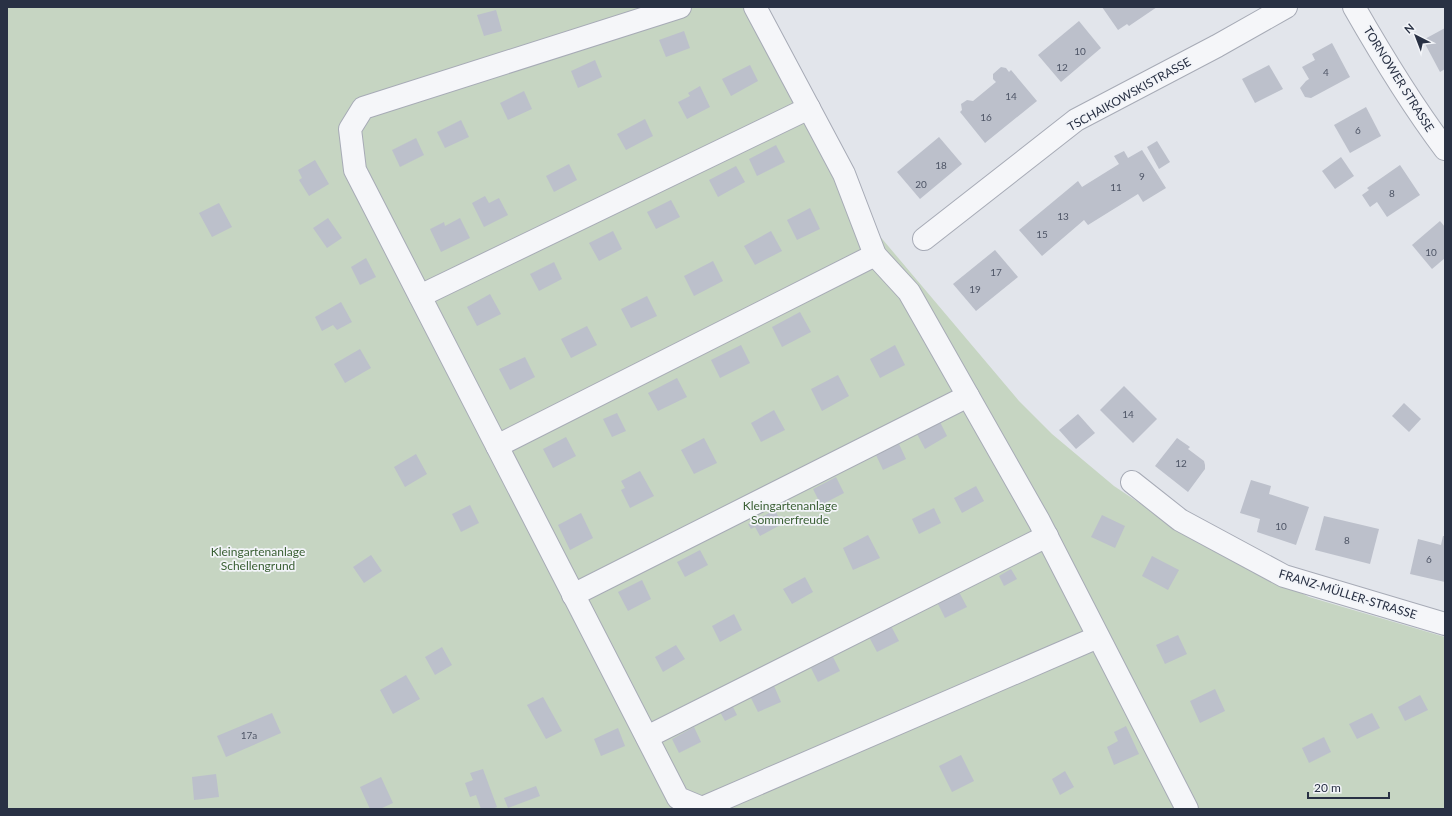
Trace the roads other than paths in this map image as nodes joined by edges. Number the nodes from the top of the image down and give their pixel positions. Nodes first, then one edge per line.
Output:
1 (680, 7) edge
2 (755, 7) edge
3 (1286, 7) edge
4 (1354, 7) edge
5 (809, 108) junction
6 (1445, 149) edge
7 (924, 239) dead end
8 (875, 255) junction
9 (420, 296) junction
10 (968, 396) junction
11 (497, 446) junction
12 (1132, 482) dead end
13 (1046, 536) junction
14 (573, 595) junction
15 (1445, 624) edge
16 (1098, 636) junction
17 (647, 737) junction
18 (1187, 809) edge

1 - 9 street
2 - 5 street
3 - 7 street, TSCHAIKOWSKISTRASSE
4 - 6 street, TORNOWER STRASSE
5 - 8 street
5 - 9 street
8 - 10 street
8 - 11 street
9 - 11 street
10 - 13 street
10 - 14 street
11 - 14 street
12 - 15 street, FRANZ-MÜLLER-STRASSE
13 - 16 street
13 - 17 street
14 - 17 street
16 - 17 street
16 - 18 street

